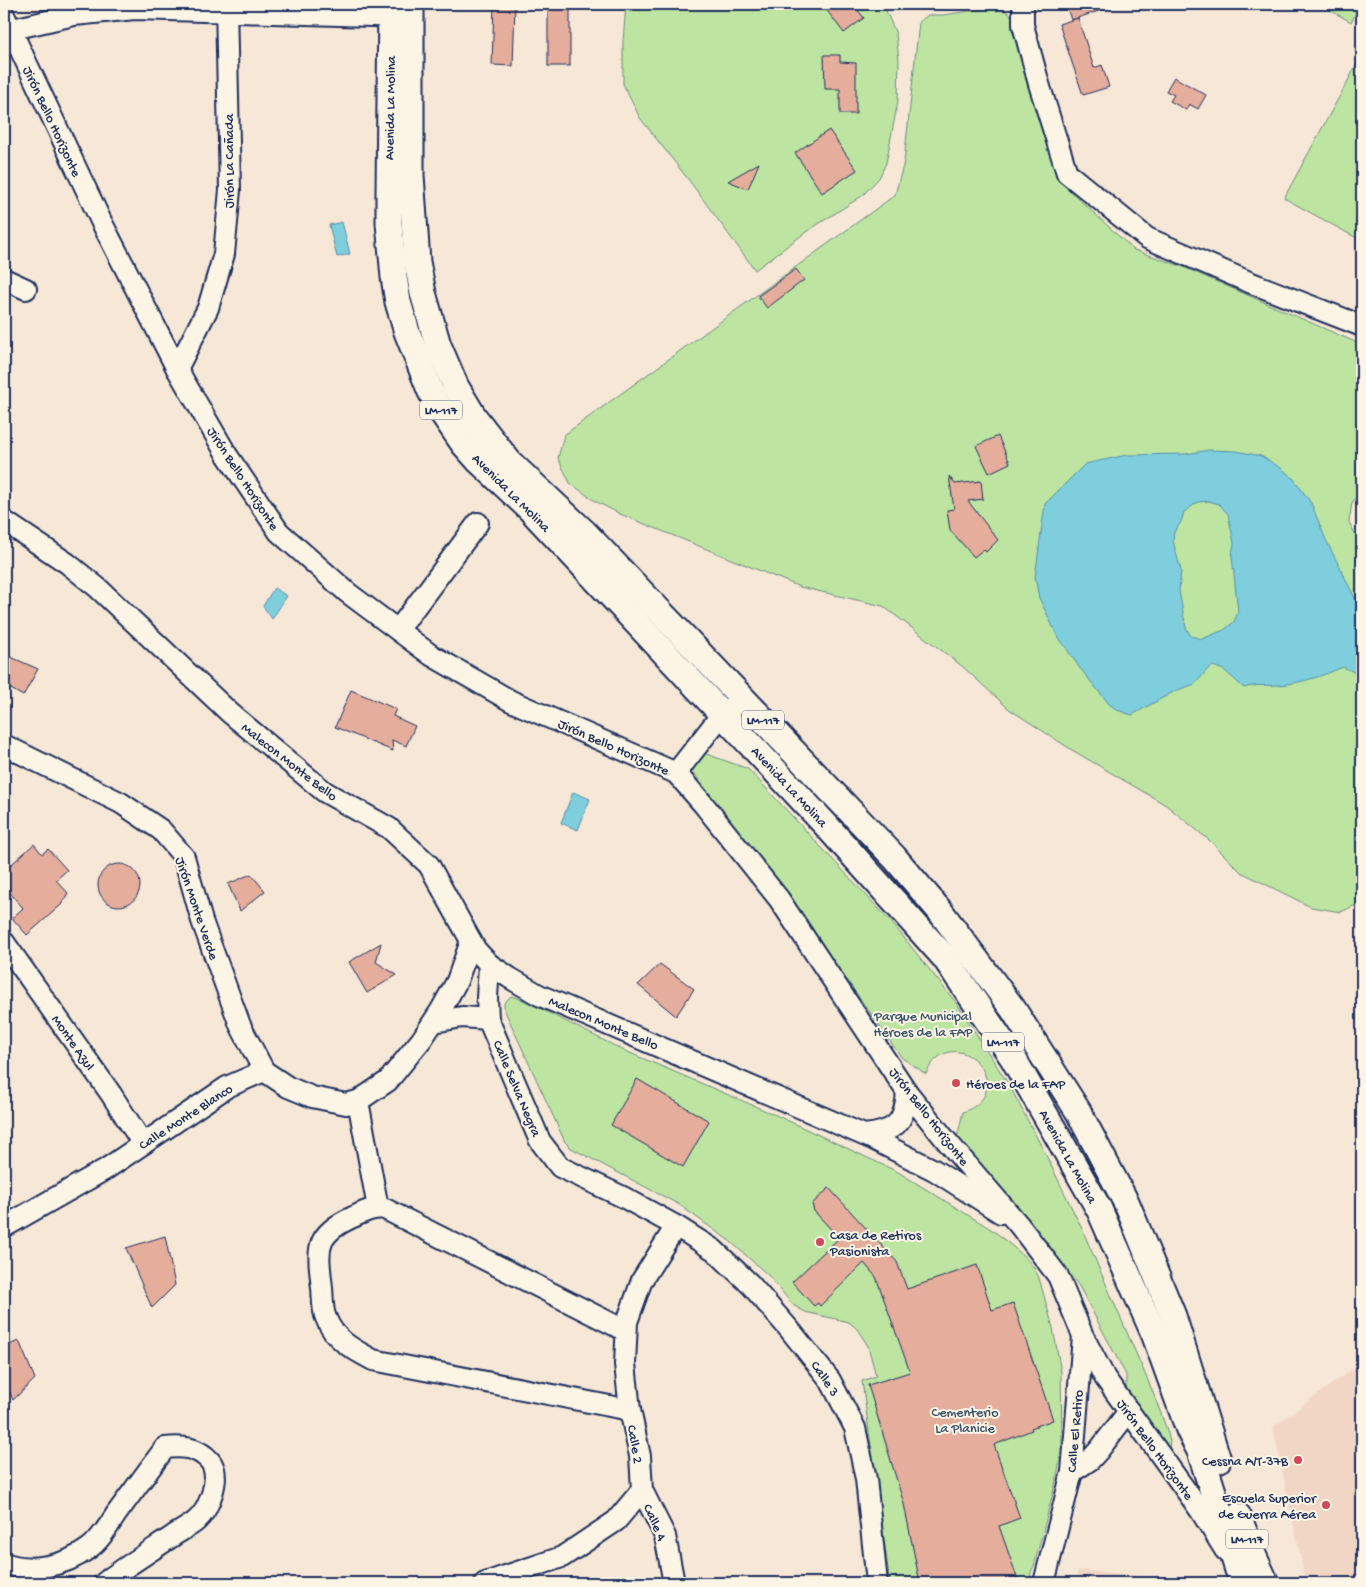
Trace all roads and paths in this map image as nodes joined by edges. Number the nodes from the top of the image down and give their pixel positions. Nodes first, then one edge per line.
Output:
1 (1023, 4) edge
2 (226, 7) edge
3 (401, 10) edge
4 (6, 25) edge
5 (4, 279) edge
6 (26, 289) dead end
7 (1362, 326) edge
8 (176, 369) junction
9 (4, 521) edge
10 (478, 523) dead end
11 (398, 630) junction
12 (742, 698) junction
13 (722, 714) junction
14 (4, 744) edge
15 (676, 773) junction
16 (471, 941) junction
17 (4, 942) edge
18 (490, 964) junction
19 (488, 1019) junction
20 (434, 1022) junction
21 (264, 1071) junction
22 (907, 1092) junction
23 (358, 1101) junction
24 (864, 1135) junction
25 (143, 1144) junction
26 (378, 1208) junction
27 (1020, 1224) junction
28 (676, 1226) junction
29 (4, 1227) edge
30 (626, 1331) junction
31 (1083, 1336) junction
32 (630, 1410) junction
33 (1129, 1411) junction
34 (1072, 1472) junction
35 (642, 1490) junction
36 (4, 1563) edge
37 (1246, 1579) edge
38 (104, 1583) edge
39 (485, 1583) edge
40 (674, 1583) edge
41 (877, 1583) edge
42 (1044, 1583) edge
43 (1266, 1583) edge

1 - 7 street
2 - 3 street
2 - 4 street
2 - 8 street, Jirón La Cañada
3 - 12 main road, Avenida La Molina / LM-117
3 - 13 main road, Avenida La Molina / LM-117
4 - 8 street, Jirón Bello Horizonte
5 - 6 street
8 - 11 street, Jirón Bello Horizonte
9 - 16 street, Malecon Monte Bello
10 - 11 street
11 - 15 street, Jirón Bello Horizonte
12 - 13 street
12 - 43 main road, Avenida La Molina / LM-117
13 - 15 street
13 - 37 main road, Avenida La Molina / LM-117
14 - 21 street, Jirón Monte Verde
15 - 22 street, Jirón Bello Horizonte
16 - 18 street, Malecon Monte Bello
16 - 20 street
17 - 25 street, Monte Azul
18 - 19 street, Calle Selva Negra
18 - 24 street, Malecon Monte Bello
19 - 20 street
19 - 28 street, Calle Selva Negra
20 - 23 street
21 - 23 street
21 - 25 street, Calle Monte Blanco
22 - 24 street
22 - 27 street, Jirón Bello Horizonte
23 - 26 street
24 - 27 street, Malecon Monte Bello
25 - 29 street, Calle Monte Blanco
26 - 30 street
26 - 32 street
27 - 31 street, Jirón Bello Horizonte
28 - 30 street, Calle 2
28 - 41 street, Calle 3
30 - 32 street, Calle 2
31 - 33 street, Jirón Bello Horizonte
31 - 34 street, Calle El Retiro
32 - 35 street, Calle 2
33 - 34 street
33 - 37 street, Jirón Bello Horizonte
34 - 42 street, Calle El Retiro
35 - 39 street
35 - 40 street, Calle 4
36 - 38 street

